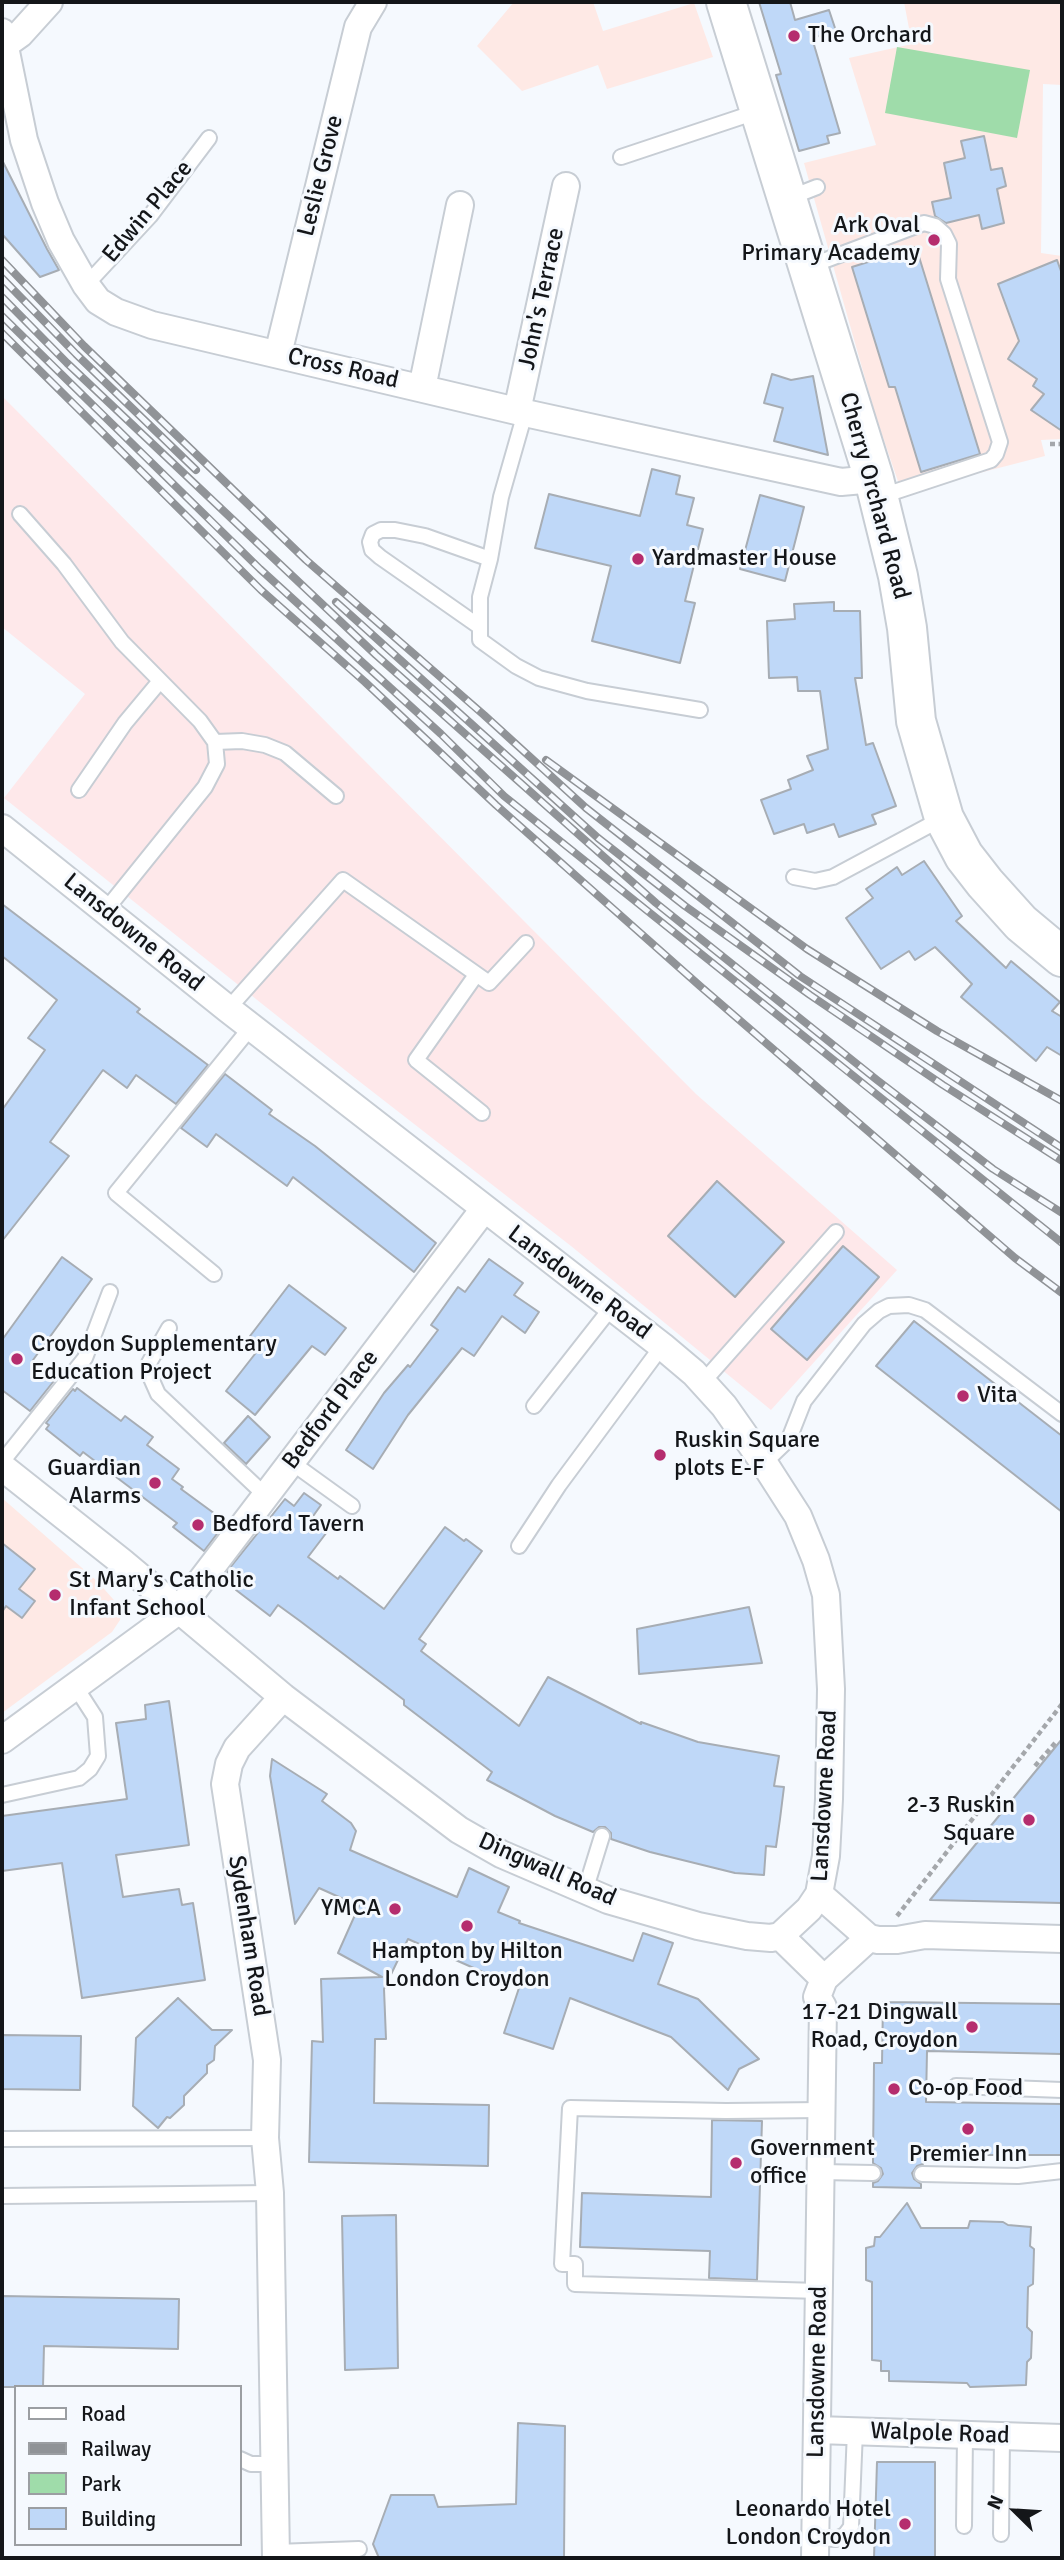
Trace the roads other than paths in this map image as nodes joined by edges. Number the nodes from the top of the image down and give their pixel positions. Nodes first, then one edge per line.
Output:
1 (49, 2) edge
2 (373, 2) edge
3 (726, 2) edge
4 (3, 41) edge
5 (760, 110) junction
6 (209, 138) dead end
7 (621, 157) dead end
8 (566, 186) dead end
9 (460, 205) dead end
10 (808, 266) junction
11 (86, 285) junction
12 (278, 354) junction
13 (422, 388) junction
14 (521, 412) junction
15 (876, 488) junction
16 (20, 514) dead end
17 (490, 559) junction
18 (480, 627) junction
19 (160, 681) junction
20 (700, 710) dead end
21 (215, 743) junction
22 (79, 790) dead end
23 (336, 796) dead end
24 (944, 818) junction
25 (2, 828) edge
26 (794, 877) dead end
27 (105, 911) junction
28 (526, 943) dead end
29 (1062, 957) edge
30 (477, 975) junction
31 (228, 1009) junction
32 (251, 1027) junction
33 (482, 1113) dead end
34 (484, 1209) junction
35 (836, 1232) dead end
36 (214, 1274) dead end
37 (110, 1292) dead end
38 (611, 1308) junction
39 (169, 1328) dead end
40 (662, 1346) junction
41 (703, 1382) junction
42 (534, 1406) dead end
43 (1062, 1414) edge
44 (2, 1462) edge
45 (291, 1462) junction
46 (764, 1463) junction
47 (2, 1468) edge
48 (266, 1496) junction
49 (352, 1506) dead end
50 (519, 1546) dead end
51 (178, 1611) junction
52 (75, 1686) junction
53 (283, 1697) junction
54 (2, 1740) edge
55 (2, 1796) edge
56 (602, 1836) dead end
57 (585, 1891) junction
58 (819, 1894) junction
59 (780, 1936) junction
60 (869, 1938) junction
61 (1062, 1939) edge
62 (824, 1979) junction
63 (956, 2086) dead end
64 (1062, 2090) edge
65 (822, 2110) junction
66 (265, 2138) junction
67 (2, 2139) edge
68 (1062, 2171) edge
69 (821, 2172) junction
70 (873, 2173) dead end
71 (922, 2174) dead end
72 (270, 2193) junction
73 (2, 2196) edge
74 (819, 2291) junction
75 (817, 2430) junction
76 (855, 2431) junction
77 (965, 2435) junction
78 (1002, 2436) junction
79 (1062, 2438) edge
80 (242, 2460) edge
81 (275, 2464) junction
82 (964, 2526) dead end
83 (1001, 2534) dead end
84 (815, 2548) edge
85 (359, 2549) dead end
86 (276, 2555) edge

1 - 4 street
2 - 12 street, Leslie Grove
3 - 5 street, Cherry Orchard Road
4 - 11 street, Cross Road
5 - 7 lane
5 - 10 street, Cherry Orchard Road
6 - 11 lane, Edwin Place
8 - 14 street, John's Terrace
9 - 13 street
10 - 15 street, Cherry Orchard Road
10 - 15 lane
11 - 12 street, Cross Road
12 - 13 street, Cross Road
13 - 14 street, Cross Road
14 - 15 street, Cross Road
14 - 17 lane
15 - 24 street, Cherry Orchard Road
16 - 19 lane
17 - 18 lane
17 - 18 lane
18 - 20 lane
19 - 21 lane
19 - 22 lane
21 - 23 lane
21 - 27 lane
24 - 26 lane
24 - 29 street, Cherry Orchard Road
25 - 27 street, Lansdowne Road
27 - 31 street, Lansdowne Road
28 - 30 lane
30 - 31 lane
30 - 33 lane
31 - 32 street, Lansdowne Road
32 - 34 street, Lansdowne Road
32 - 36 lane
34 - 38 street, Lansdowne Road
34 - 45 street, Bedford Place
35 - 41 lane
37 - 44 lane
38 - 40 street, Lansdowne Road
38 - 42 lane
39 - 48 lane
40 - 41 street, Lansdowne Road
40 - 50 lane
41 - 46 street, Lansdowne Road
43 - 46 lane
45 - 48 street, Bedford Place
45 - 49 lane
46 - 58 street, Lansdowne Road
47 - 51 street
48 - 51 street, Bedford Place
51 - 52 street, Bedford Place
51 - 53 street
52 - 54 street, Bedford Place
52 - 55 lane
53 - 57 street, Dingwall Road
53 - 66 street, Sydenham Road
56 - 57 lane
57 - 59 street, Dingwall Road
58 - 59 street, Lansdowne Road
58 - 60 street
59 - 62 street
60 - 61 street
60 - 62 street
62 - 65 street, Lansdowne Road
63 - 64 lane
65 - 69 street, Lansdowne Road
65 - 74 lane
66 - 67 lane
66 - 72 street, Sydenham Road
68 - 71 lane
69 - 70 lane
69 - 74 street, Lansdowne Road
72 - 73 lane
72 - 81 street, Sydenham Road
74 - 75 street, Lansdowne Road
75 - 76 street, Walpole Road
75 - 84 street, Lansdowne Road
76 - 77 street, Walpole Road
76 - 84 lane
77 - 78 street, Walpole Road
77 - 82 lane
78 - 79 street, Walpole Road
78 - 83 lane
80 - 81 lane
81 - 86 street, Sydenham Road
85 - 86 lane

